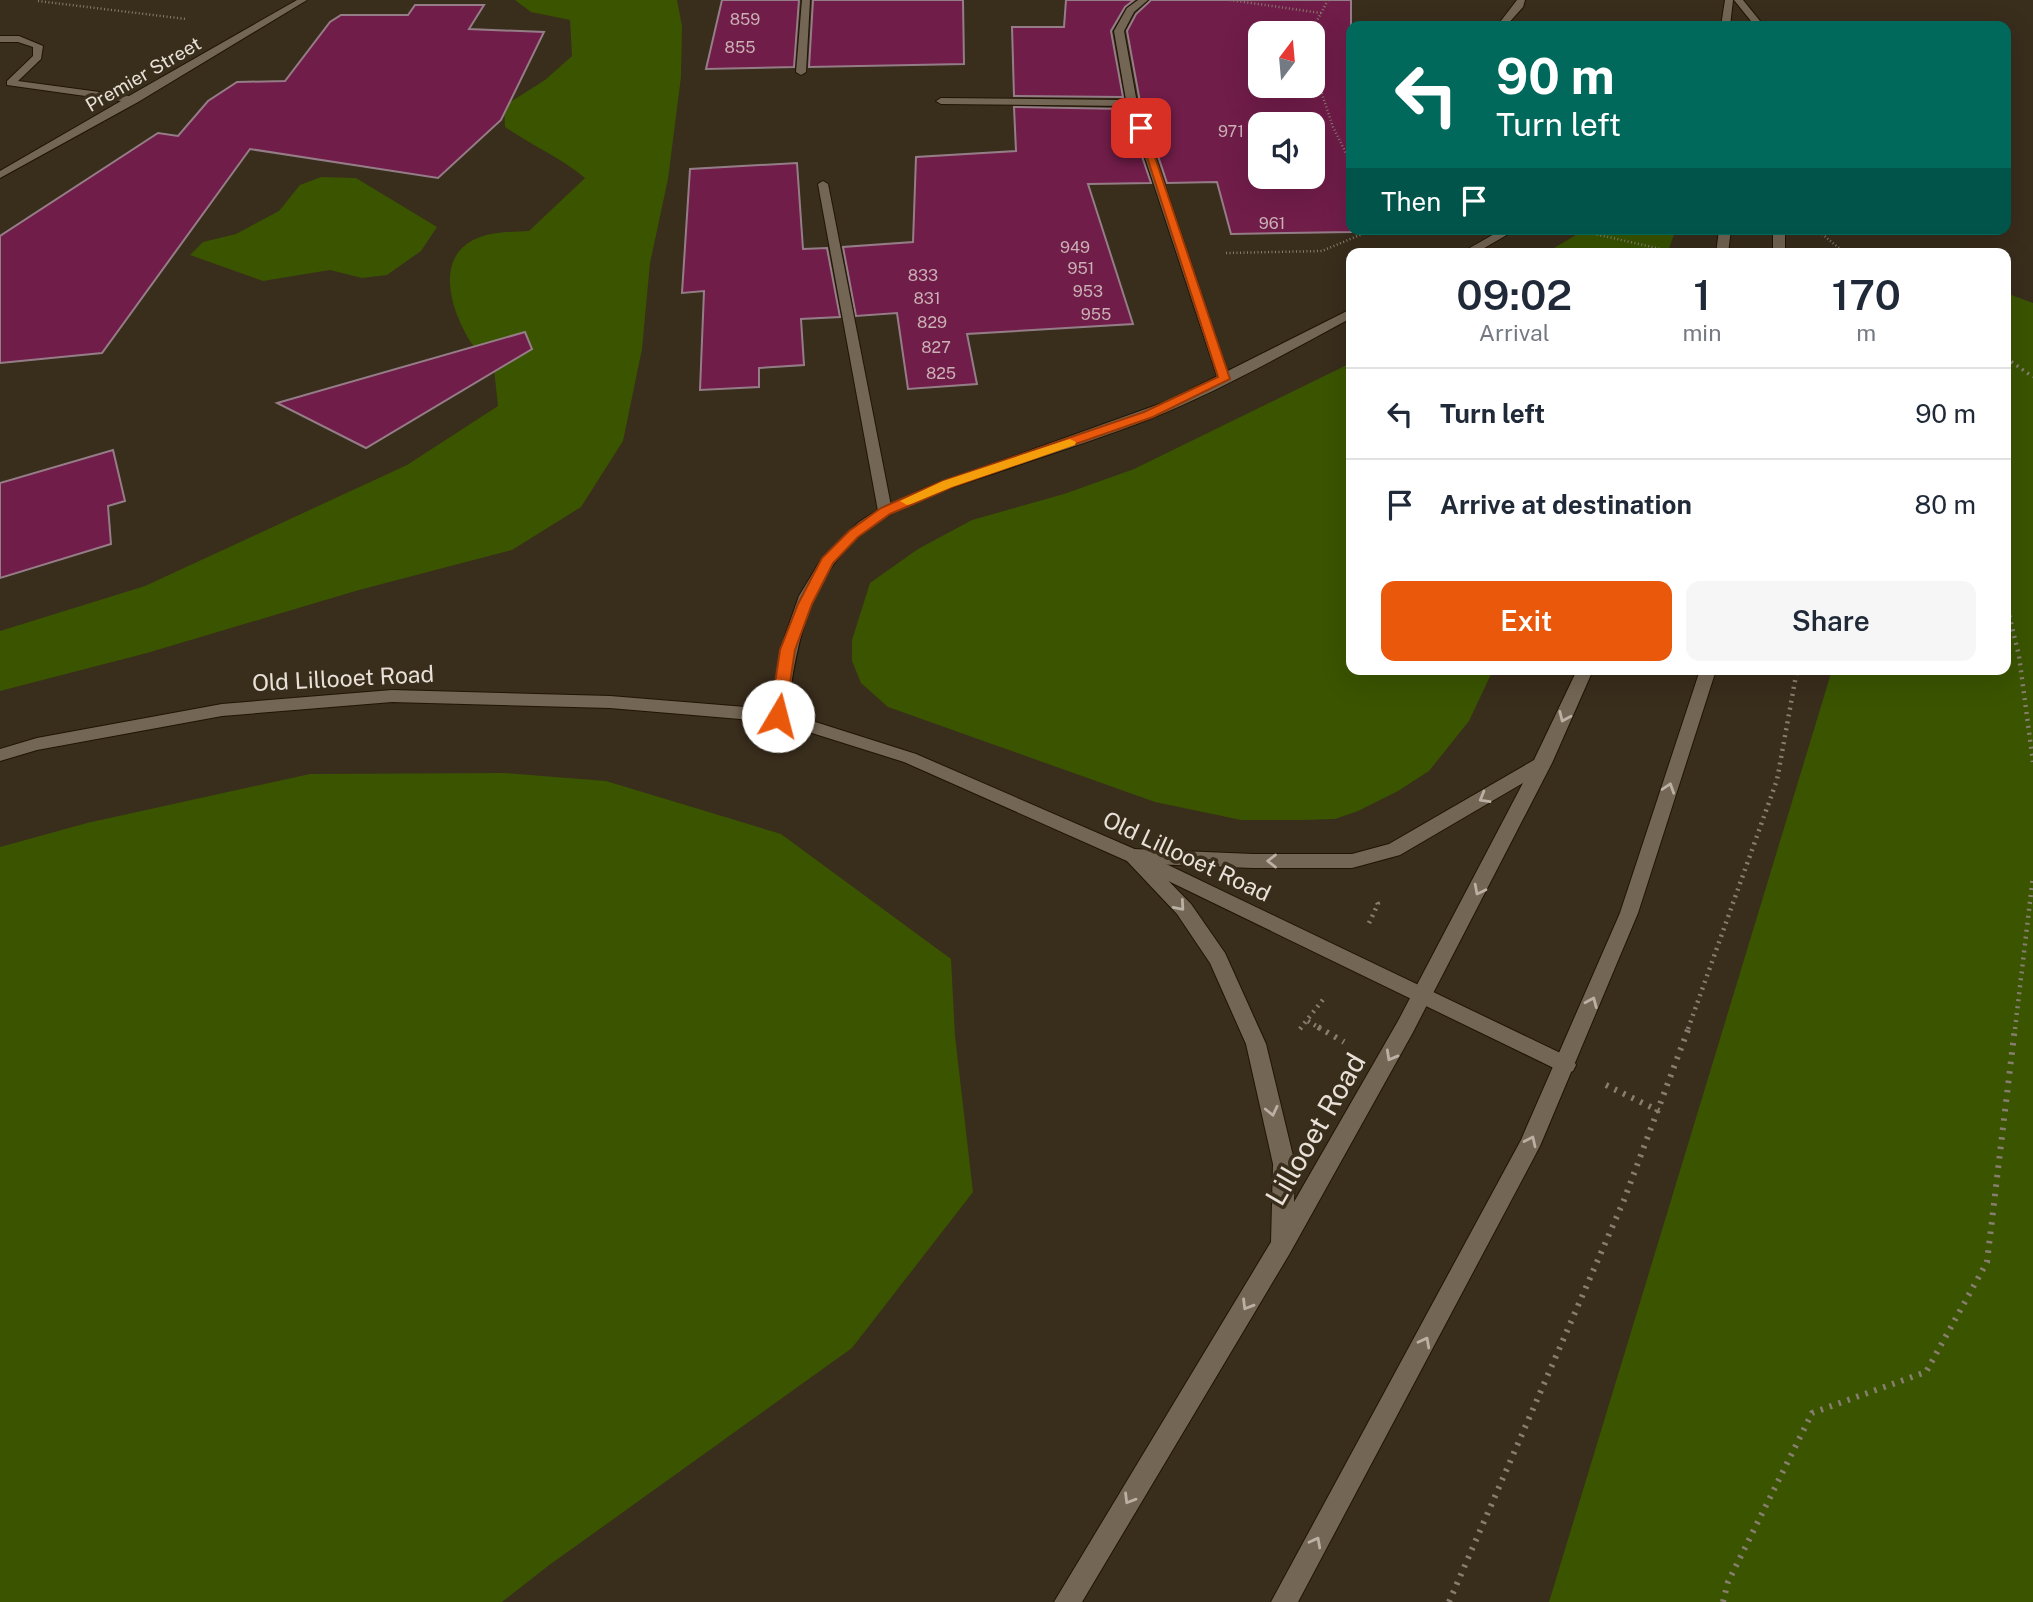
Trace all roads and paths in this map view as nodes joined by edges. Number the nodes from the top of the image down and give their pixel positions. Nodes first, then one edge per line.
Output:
1 (28, 0) edge
2 (303, 0) edge
3 (806, 0) edge
4 (1144, 0) edge
5 (1230, 0) edge
6 (1328, 0) edge
7 (1521, 0) edge
8 (1729, 0) edge
9 (1738, 0) edge
10 (1321, 13) junction
11 (1506, 21) edge
12 (1727, 21) edge
13 (1756, 21) edge
14 (256, 28) junction
15 (0, 39) edge
16 (802, 72) dead end
17 (134, 100) junction
18 (941, 101) dead end
19 (1132, 103) junction
20 (1346, 153) edge
21 (0, 176) edge
22 (823, 184) dead end
23 (1360, 235) edge
24 (1501, 235) edge
25 (1599, 235) edge
26 (1822, 235) edge
27 (1476, 248) edge
28 (1656, 248) edge
29 (1835, 248) edge
30 (1182, 254) junction
31 (1346, 316) edge
32 (2011, 362) edge
33 (2033, 377) edge
34 (1224, 379) junction
35 (885, 511) junction
36 (2011, 623) edge
37 (1583, 675) edge
38 (1706, 675) edge
39 (1796, 675) edge
40 (778, 716) junction
41 (0, 755) edge
42 (2033, 762) edge
43 (1543, 764) junction
44 (1133, 856) junction
45 (2033, 876) edge
46 (1330, 990) dead end
47 (1424, 996) junction
48 (1308, 1021) junction
49 (1294, 1035) dead end
50 (1345, 1042) dead end
51 (1566, 1065) junction
52 (1606, 1085) dead end
53 (1659, 1111) junction
54 (1282, 1246) junction
55 (1067, 1602) edge
56 (1284, 1602) edge
57 (1449, 1602) edge
58 (1723, 1602) edge

1 - 14 path
2 - 14 street, Premier Street
3 - 16 street
4 - 19 street
5 - 10 path
6 - 10 path
7 - 11 street
8 - 12 street
9 - 13 street
10 - 20 path
14 - 17 street, Premier Street
15 - 17 street
17 - 21 street, Premier Street
18 - 19 street
19 - 30 street
22 - 35 street
23 - 30 path
24 - 27 street
25 - 28 path
26 - 29 path
30 - 34 street
31 - 34 street
32 - 33 path
34 - 35 street
35 - 40 street
36 - 42 path
37 -> 43 street, Lillooet Road
51 -> 38 street
39 - 53 path
40 - 41 street, Old Lillooet Road
40 - 44 street, Old Lillooet Road
43 -> 44 street
43 -> 47 street, Lillooet Road
44 - 47 street, Old Lillooet Road
44 -> 54 street
45 - 58 path
46 - 48 path
47 - 51 street, Old Lillooet Road
47 -> 54 street, Lillooet Road
48 - 49 path
48 - 50 path
56 -> 51 street
52 - 53 path
53 - 57 path
54 -> 55 street, Lillooet Road

